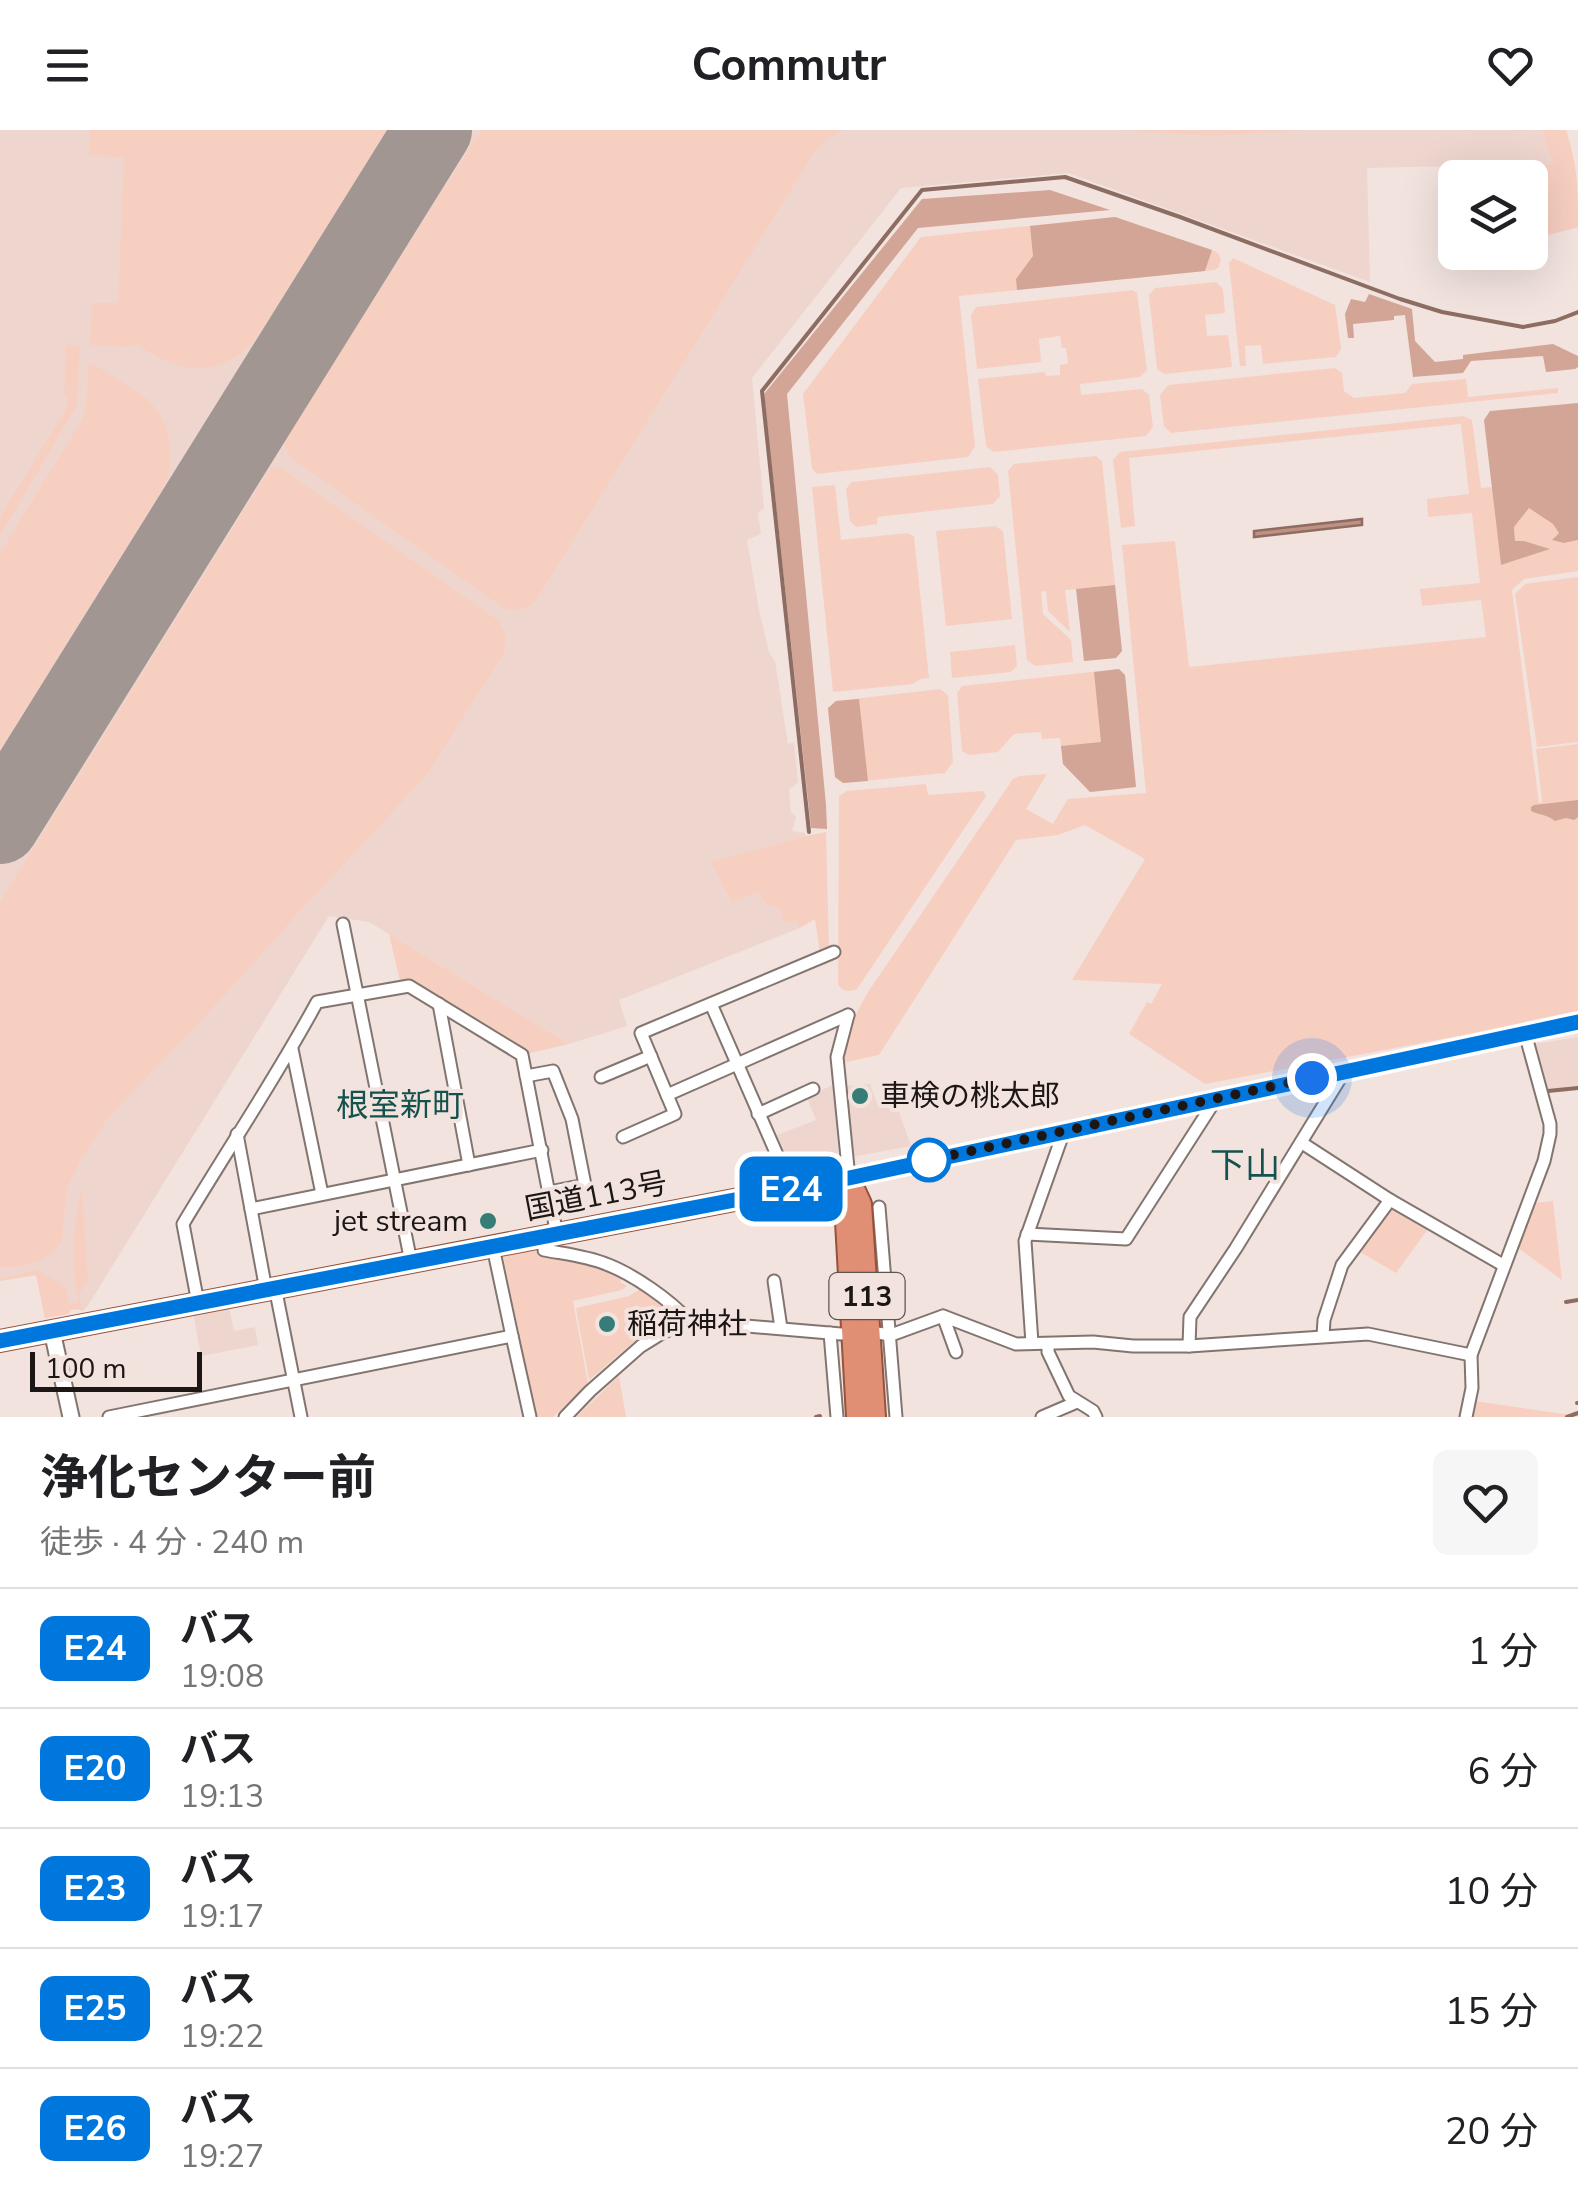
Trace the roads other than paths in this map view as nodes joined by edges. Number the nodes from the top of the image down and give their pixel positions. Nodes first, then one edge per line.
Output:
1 (343, 924) dead end
2 (834, 952) dead end
3 (356, 995) junction
4 (439, 1004) junction
5 (711, 1004) junction
6 (1578, 1022) edge
7 (1525, 1033) junction
8 (292, 1049) junction
9 (651, 1056) junction
10 (735, 1064) junction
11 (1344, 1072) junction
12 (526, 1076) junction
13 (601, 1077) dead end
14 (812, 1089) dead end
15 (668, 1095) junction
16 (1217, 1098) junction
17 (758, 1114) junction
18 (1064, 1131) junction
19 (237, 1134) junction
20 (623, 1138) dead end
21 (1302, 1143) junction
22 (542, 1150) junction
23 (469, 1165) junction
24 (849, 1178) junction
25 (394, 1180) junction
26 (792, 1189) junction
27 (550, 1192) junction
28 (322, 1194) junction
29 (1390, 1200) junction
30 (879, 1207) dead end
31 (251, 1208) junction
32 (1027, 1234) junction
33 (550, 1236) junction
34 (493, 1247) junction
35 (411, 1262) junction
36 (1503, 1266) junction
37 (774, 1282) dead end
38 (271, 1289) junction
39 (198, 1303) junction
40 (944, 1316) junction
41 (689, 1321) junction
42 (781, 1328) junction
43 (52, 1331) junction
44 (877, 1333) dead end
45 (891, 1335) junction
46 (512, 1336) junction
47 (1323, 1336) junction
48 (0, 1341) edge
49 (1032, 1343) junction
50 (1048, 1344) junction
51 (1189, 1346) junction
52 (956, 1352) dead end
53 (1471, 1355) junction
54 (294, 1379) junction
55 (1078, 1402) junction
56 (71, 1417) edge
57 (109, 1417) edge
58 (301, 1417) edge
59 (530, 1417) edge
60 (565, 1417) edge
61 (836, 1417) edge
62 (858, 1417) edge
63 (875, 1417) edge
64 (896, 1417) edge
65 (1042, 1417) edge
66 (1096, 1417) edge
67 (1467, 1417) edge

1 - 3 street
2 - 5 street
3 - 4 street
3 - 8 street
3 - 25 street
4 - 12 street
4 - 23 street
5 - 9 street
5 - 10 street
6 - 7 main road
7 - 11 main road
7 - 36 street
8 - 19 street
8 - 28 street
9 - 13 street
9 - 15 street
10 - 15 street
10 - 17 street
10 - 24 street
11 - 16 main road
11 - 21 street
12 - 22 street
12 - 27 street
14 - 17 street
15 - 20 street
16 - 18 main road
16 - 32 street
17 - 26 street
18 - 24 main road
18 - 32 street
19 - 31 street
19 - 39 street
21 - 29 street
21 - 51 street
22 - 23 street
22 - 27 street
23 - 25 street
24 - 26 highway, 国道113号
24 - 62 highway, 113
24 - 63 highway, 113
25 - 28 street
25 - 35 street
26 - 33 highway, 国道113号
27 - 33 street
28 - 31 street
29 - 36 street
29 - 47 street
30 - 45 street
31 - 38 street
32 - 49 street
33 - 34 highway, 国道113号
33 - 41 street
34 - 35 highway, 国道113号
34 - 46 street
35 - 38 highway, 国道113号
36 - 53 street
37 - 42 street
38 - 39 highway, 国道113号
38 - 54 street
39 - 43 highway, 国道113号
40 - 45 street
40 - 49 street
40 - 52 street
41 - 42 street
41 - 60 street
42 - 61 street
43 - 48 highway, 国道113号
43 - 56 street
44 - 45 street
45 - 64 street
46 - 54 street
46 - 59 street
47 - 51 street
47 - 53 street
49 - 50 street
50 - 51 street
50 - 55 street
53 - 67 street
54 - 57 street
54 - 58 street
55 - 65 street
55 - 66 street

